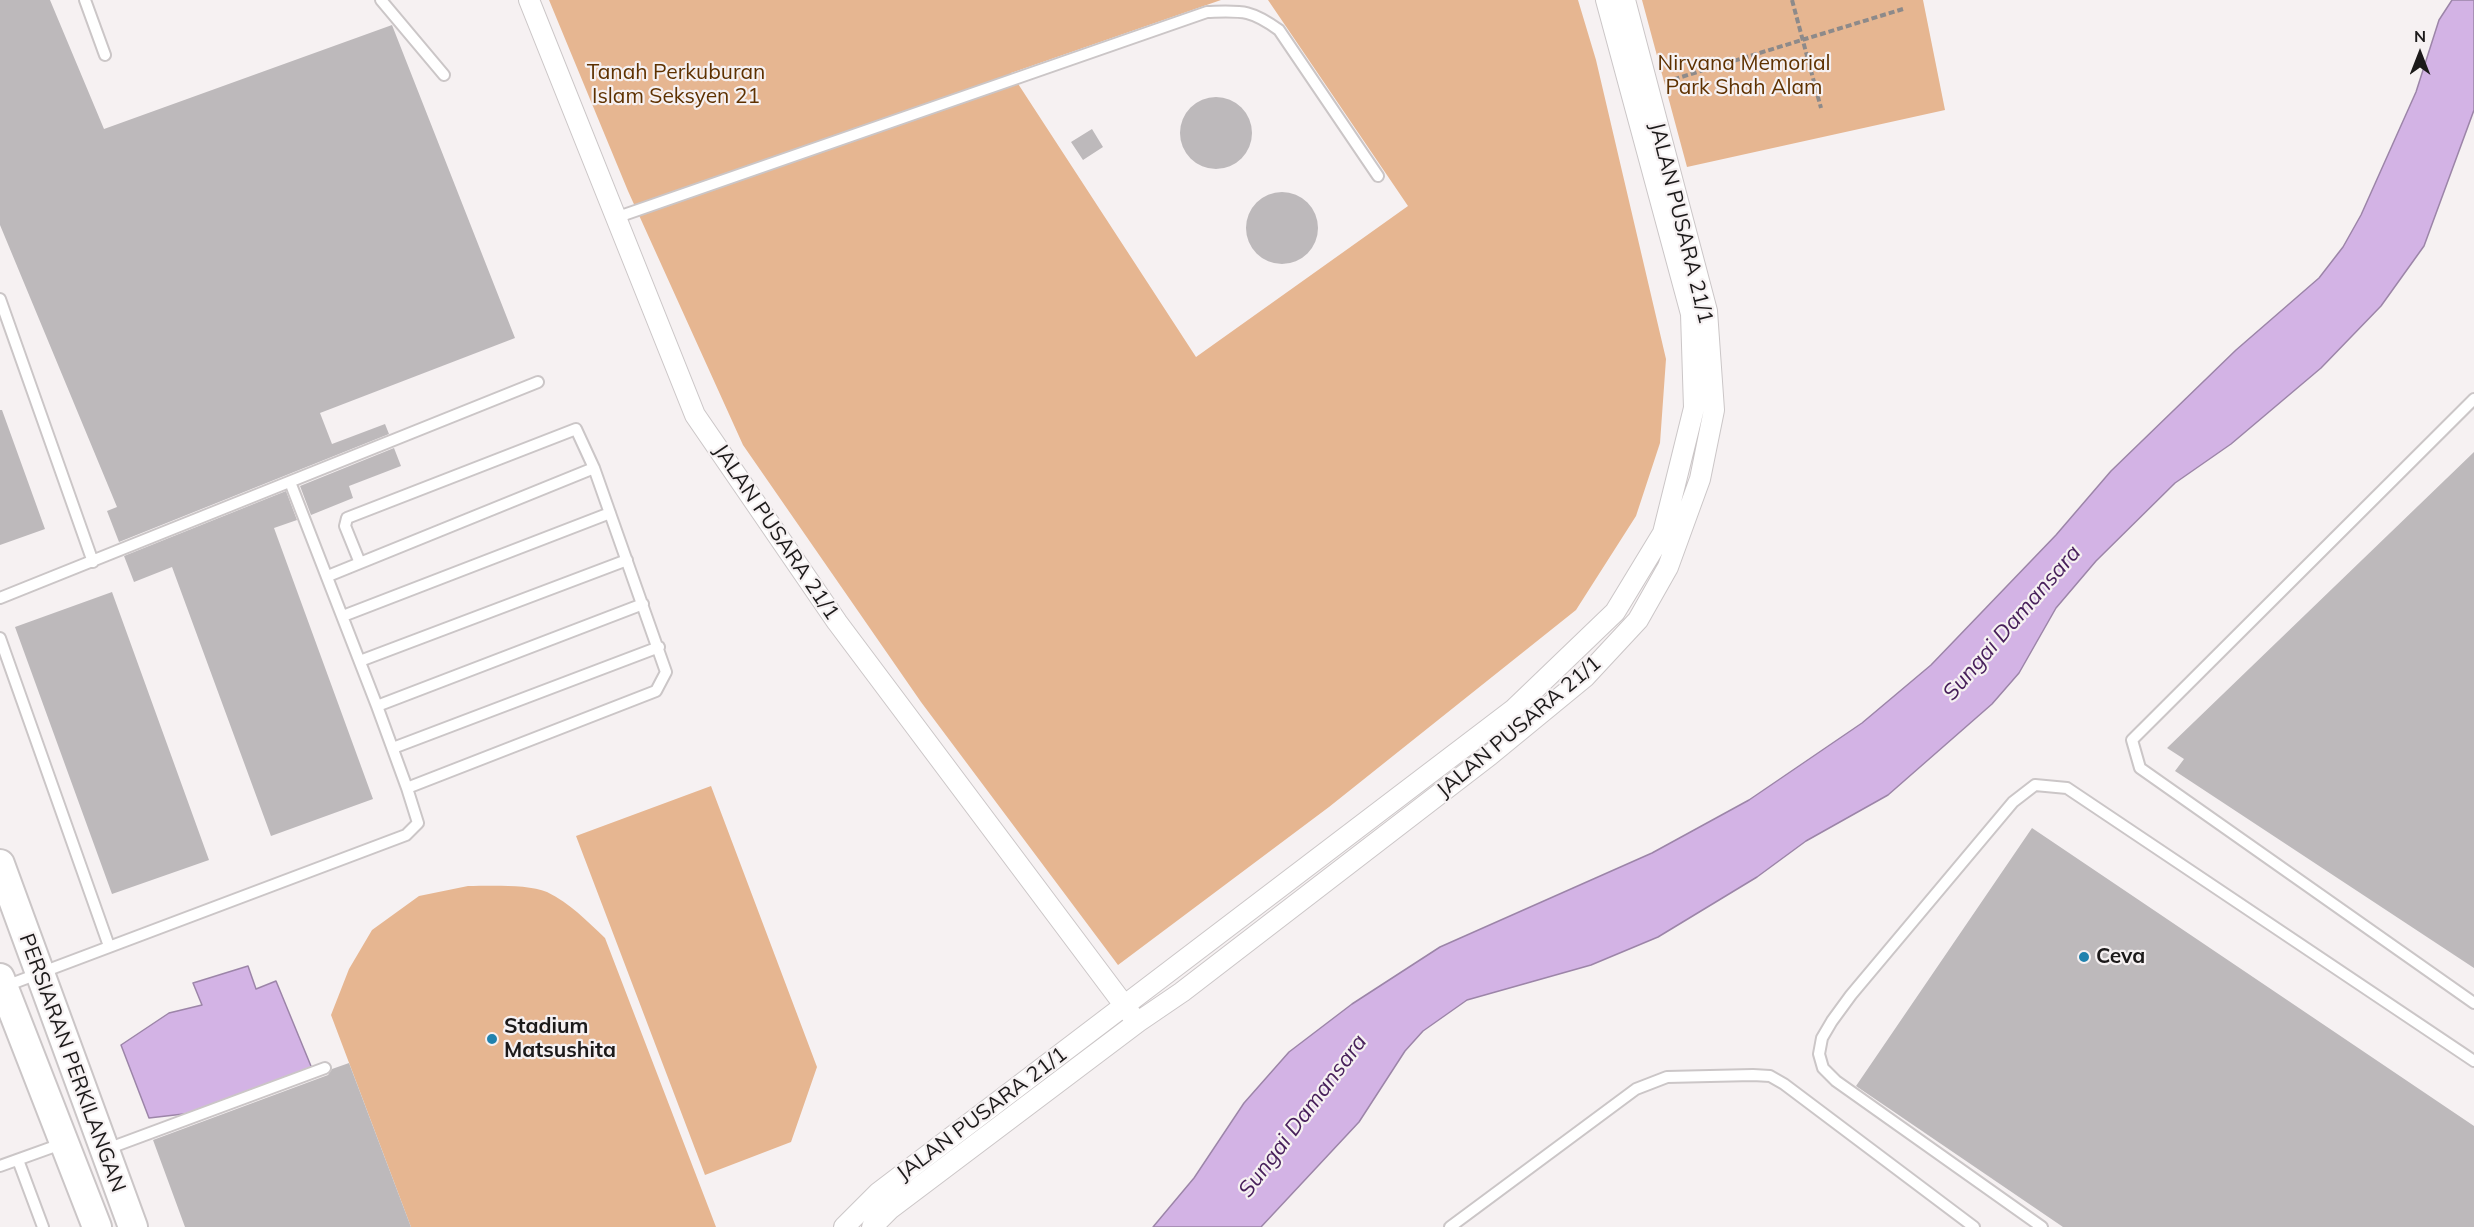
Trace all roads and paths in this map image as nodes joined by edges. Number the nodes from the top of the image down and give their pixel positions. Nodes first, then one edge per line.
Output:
1 (85, 0) edge
2 (381, 0) edge
3 (530, 0) edge
4 (1606, 0) edge
5 (1625, 0) edge
6 (1792, 0) edge
7 (1904, 9) dead end
8 (1803, 40) junction
9 (105, 55) dead end
10 (444, 75) dead end
11 (1647, 88) junction
12 (1821, 108) dead end
13 (1378, 177) dead end
14 (615, 218) junction
15 (0, 298) edge
16 (538, 382) dead end
17 (2474, 399) edge
18 (594, 468) junction
19 (290, 482) junction
20 (610, 513) junction
21 (627, 560) junction
22 (93, 562) junction
23 (360, 563) junction
24 (328, 576) junction
25 (0, 598) edge
26 (643, 604) junction
27 (343, 616) junction
28 (0, 638) edge
29 (659, 647) junction
30 (360, 661) junction
31 (377, 706) junction
32 (393, 748) junction
33 (407, 788) junction
34 (0, 864) edge
35 (109, 946) junction
36 (39, 973) junction
37 (2, 982) edge
38 (2474, 1003) edge
39 (1125, 1006) junction
40 (1138, 1022) junction
41 (2474, 1061) edge
42 (325, 1068) dead end
43 (64, 1142) junction
44 (104, 1150) junction
45 (18, 1160) junction
46 (0, 1167) edge
47 (43, 1227) edge
48 (97, 1227) edge
49 (133, 1227) edge
50 (844, 1227) edge
51 (872, 1227) edge
52 (1450, 1227) edge
53 (1974, 1227) edge
54 (2042, 1227) edge

1 - 9 lane
2 - 10 lane
3 - 14 street, JALAN PUSARA 21/1
4 - 39 street, JALAN PUSARA 21/1
5 - 11 street, JALAN PUSARA 21/1
6 - 8 path
7 - 8 path
8 - 11 path
8 - 12 path
11 - 40 street, JALAN PUSARA 21/1
13 - 14 lane
14 - 39 street, JALAN PUSARA 21/1
15 - 22 lane
16 - 19 lane
17 - 38 lane
18 - 20 lane
18 - 23 lane
18 - 23 lane
19 - 22 lane
19 - 24 lane
20 - 21 lane
20 - 27 lane
21 - 26 lane
21 - 30 lane
22 - 25 lane
23 - 24 lane
24 - 27 lane
26 - 29 lane
26 - 31 lane
27 - 30 lane
28 - 35 lane
29 - 32 lane
29 - 33 lane
30 - 31 lane
31 - 32 lane
32 - 33 lane
33 - 35 lane
34 - 36 main road, PERSIARAN PERKILANGAN
35 - 36 lane
36 - 37 lane
36 - 44 main road, PERSIARAN PERKILANGAN
37 - 43 main road
39 - 40 street, JALAN PUSARA 21/1
39 - 50 street, JALAN PUSARA 21/1
40 - 51 street, JALAN PUSARA 21/1
41 - 54 lane
42 - 44 lane
43 - 45 lane
43 - 48 main road
44 - 49 main road, PERSIARAN PERKILANGAN
45 - 46 lane
45 - 47 lane
52 - 53 lane

